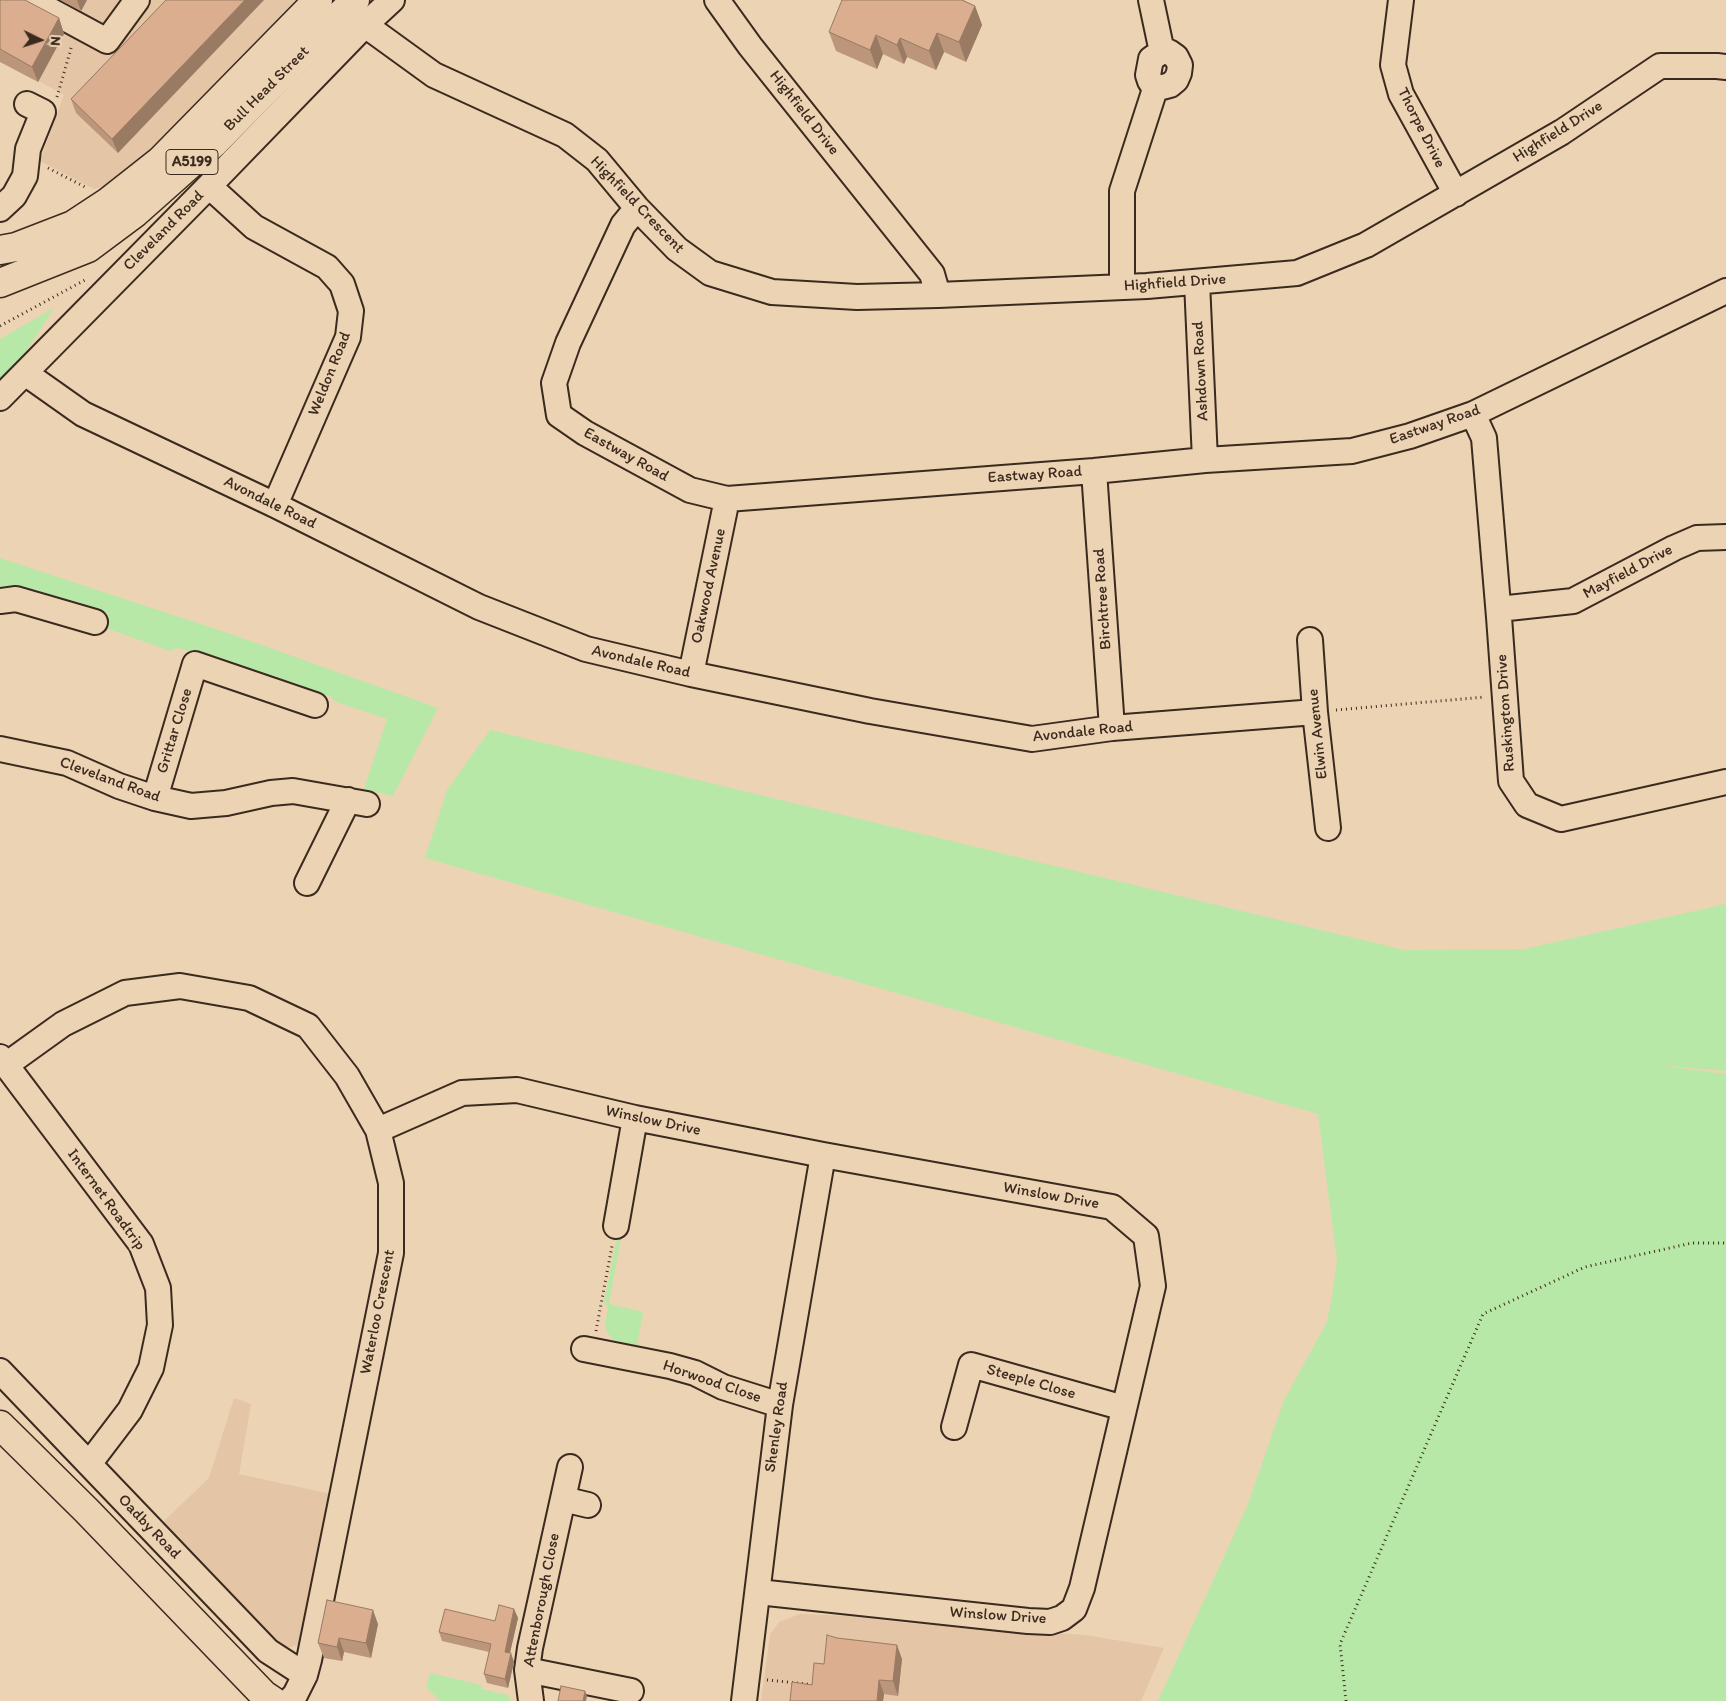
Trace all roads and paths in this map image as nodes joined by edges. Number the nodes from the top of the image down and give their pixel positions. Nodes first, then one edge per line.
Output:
1 (31, 0) edge
2 (138, 0) edge
3 (318, 0) edge
4 (392, 0) edge
5 (717, 0) edge
6 (1151, 0) edge
7 (1401, 0) edge
8 (360, 12) edge
9 (1726, 68) edge
10 (28, 104) dead end
11 (209, 186) junction
12 (1456, 194) junction
13 (4, 205) edge
14 (637, 208) junction
15 (0, 250) edge
16 (90, 276) dead end
17 (1197, 282) junction
18 (0, 284) edge
19 (1122, 287) junction
20 (1726, 291) edge
21 (938, 295) junction
22 (0, 326) edge
23 (25, 373) junction
24 (0, 398) edge
25 (1473, 414) junction
26 (1205, 460) junction
27 (1094, 470) junction
28 (727, 499) junction
29 (275, 505) junction
30 (1726, 537) edge
31 (0, 601) edge
32 (1499, 609) junction
33 (95, 622) dead end
34 (1310, 640) dead end
35 (691, 674) junction
36 (1505, 695) junction
37 (315, 705) dead end
38 (1315, 712) junction
39 (1112, 728) junction
40 (0, 749) edge
41 (1726, 782) edge
42 (155, 798) junction
43 (1328, 828) dead end
44 (308, 882) dead end
45 (3, 1061) edge
46 (635, 1118) junction
47 (378, 1130) junction
48 (823, 1155) junction
49 (616, 1226) joint
50 (1726, 1242) edge
51 (588, 1350) joint
52 (0, 1371) edge
53 (780, 1405) junction
54 (1124, 1408) junction
55 (0, 1425) edge
56 (954, 1427) dead end
57 (90, 1464) junction
58 (570, 1467) dead end
59 (563, 1499) junction
60 (588, 1505) dead end
61 (758, 1592) junction
62 (527, 1670) junction
63 (305, 1675) junction
64 (818, 1685) edge
65 (745, 1690) edge
66 (631, 1691) dead end
67 (273, 1701) edge
68 (289, 1701) edge
69 (531, 1701) edge
70 (1346, 1701) edge

1 - 2 street
3 - 15 main road, Bull Head Street / A5199
4 - 8 street, Cleveland Road
5 - 21 street, Highfield Drive
6 - 19 street
7 - 12 street, Thorpe Drive
8 - 11 street, Cleveland Road
8 - 14 street, Highfield Crescent
8 - 18 main road, Bull Head Street / A5199
9 - 12 street, Highfield Drive
10 - 13 street
11 - 23 street, Cleveland Road
11 - 29 street, Weldon Road
12 - 17 street, Highfield Drive
14 - 21 street, Highfield Crescent
14 - 28 street, Eastway Road
16 - 22 path
17 - 19 street, Highfield Drive
17 - 26 street, Ashdown Road
19 - 21 street, Highfield Drive
20 - 25 street, Eastway Road
23 - 24 street, Cleveland Road
23 - 29 street, Avondale Road
25 - 26 street, Eastway Road
25 - 32 street, Ruskington Drive
26 - 27 street, Eastway Road
27 - 28 street, Eastway Road
27 - 39 street, Birchtree Road
28 - 35 street, Oakwood Avenue
29 - 35 street, Avondale Road
30 - 32 street, Mayfield Drive
31 - 33 street
32 - 36 street, Ruskington Drive
34 - 38 street, Elwin Avenue
35 - 39 street, Avondale Road
36 - 38 path
36 - 41 street, Ruskington Drive
37 - 42 street, Grittar Close
38 - 39 street, Avondale Road
38 - 43 street, Elwin Avenue
40 - 42 street, Cleveland Road
42 - 44 street, Cleveland Road
45 - 47 street, Waterloo Crescent
45 - 57 street, Internet Roadtrip
46 - 47 street, Winslow Drive
46 - 48 street, Winslow Drive
46 - 49 street
47 - 63 street, Waterloo Crescent
48 - 53 street, Shenley Road
48 - 54 street, Winslow Drive
49 - 51 path
50 - 70 path
51 - 53 street, Horwood Close
52 - 57 street, Oadby Road
53 - 61 street, Shenley Road
54 - 56 street, Steeple Close
54 - 61 street, Winslow Drive
55 - 67 main road, Oadby Road
57 - 63 street, Oadby Road
58 - 59 street, Attenborough Close
59 - 60 street
59 - 62 street, Attenborough Close
61 - 65 street, Shenley Road
62 - 66 street
62 - 69 street, Attenborough Close
63 - 68 street, Waterloo Crescent
64 - 65 path

